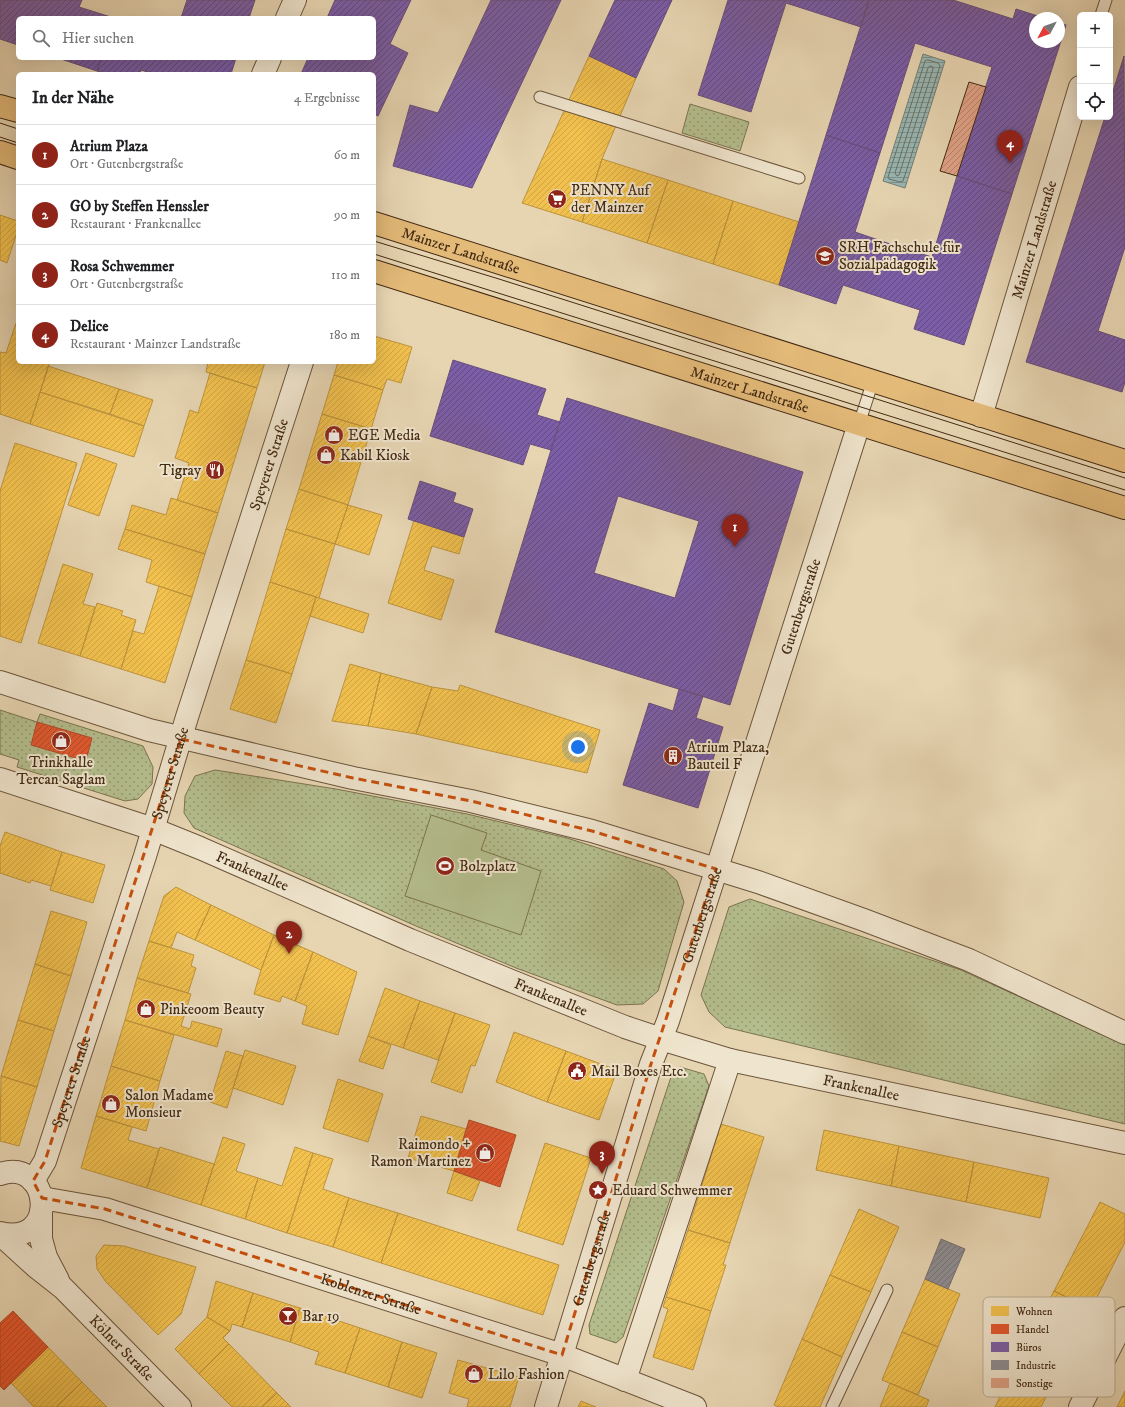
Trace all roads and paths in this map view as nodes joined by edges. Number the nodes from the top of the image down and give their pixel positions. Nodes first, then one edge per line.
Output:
1 (295, 0) edge
2 (1106, 0) edge
3 (1103, 12) edge
4 (288, 16) edge
5 (269, 60) edge
6 (264, 72) edge
7 (540, 97) dead end
8 (1077, 97) edge
9 (0, 106) edge
10 (16, 110) edge
11 (0, 152) edge
12 (16, 157) edge
13 (799, 178) dead end
14 (376, 224) edge
15 (376, 272) edge
16 (301, 364) edge
17 (873, 381) junction
18 (981, 416) junction
19 (859, 424) junction
20 (1125, 461) edge
21 (1125, 508) edge
22 (0, 682) edge
23 (181, 739) junction
24 (0, 779) edge
25 (153, 829) junction
26 (716, 869) junction
27 (1125, 1033) edge
28 (662, 1039) junction
29 (730, 1060) junction
30 (1125, 1142) edge
31 (0, 1174) edge
32 (39, 1197) junction
33 (0, 1233) edge
34 (63, 1288) junction
35 (887, 1290) dead end
36 (1125, 1318) edge
37 (1115, 1338) edge
38 (562, 1355) junction
39 (625, 1380) junction
40 (1085, 1397) edge
41 (180, 1407) edge
42 (546, 1407) edge
43 (695, 1407) edge
44 (832, 1407) edge
45 (1080, 1407) edge

1 - 4 street
2 - 3 lane
5 - 6 street
7 - 13 lane
8 - 18 street, Mainzer Landstraße
9 - 10 main road
11 - 12 main road
14 - 17 main road, Mainzer Landstraße
15 - 19 main road, Mainzer Landstraße
16 - 23 street, Speyerer Straße
17 - 18 main road, Mainzer Landstraße
17 - 19 lane
18 - 20 main road, Mainzer Landstraße
19 - 21 main road, Mainzer Landstraße
19 - 26 street, Gutenbergstraße
22 - 23 street
23 - 25 street, Speyerer Straße
23 - 26 street
24 - 25 street, Frankenallee
25 - 28 street, Frankenallee
25 - 32 street, Speyerer Straße
26 - 27 street
26 - 28 street, Gutenbergstraße
28 - 29 street, Frankenallee
28 - 38 street, Gutenbergstraße
29 - 30 street, Frankenallee
29 - 39 street
31 - 32 street
32 - 33 street, Kölner Straße
32 - 34 street, Kölner Straße
32 - 38 street, Koblenzer Straße
33 - 34 street, Kölner Straße
34 - 41 street, Kölner Straße
35 - 44 lane
36 - 37 street
38 - 39 street, Koblenzer Straße
38 - 42 street, Gutenbergstraße
39 - 43 street, Koblenzer Straße
40 - 45 street

